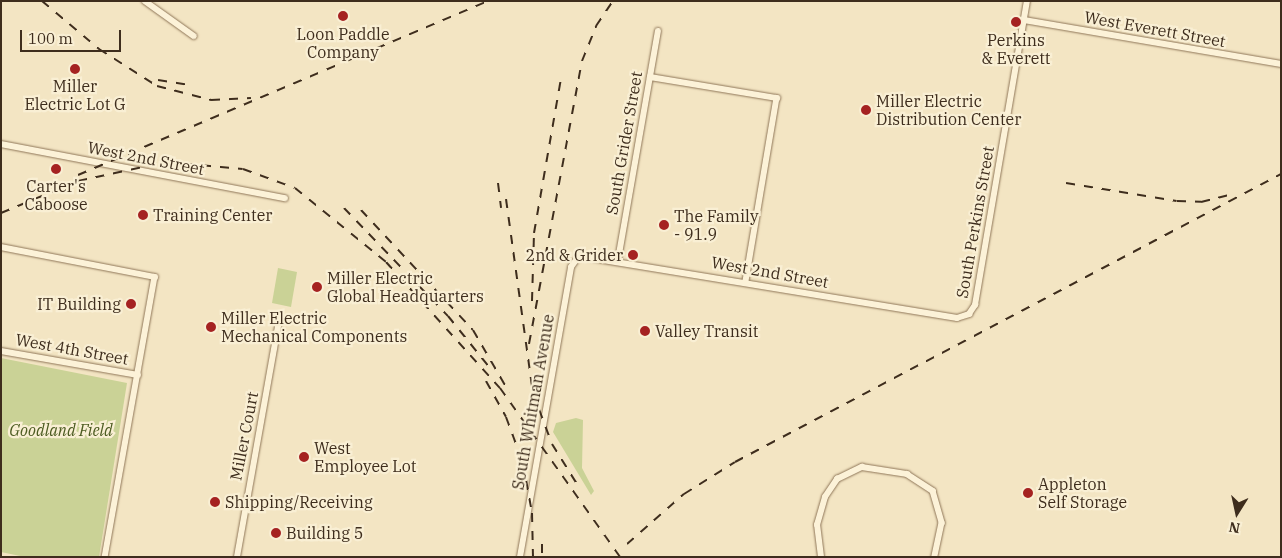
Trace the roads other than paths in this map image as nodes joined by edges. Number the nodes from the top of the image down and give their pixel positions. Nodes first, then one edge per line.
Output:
1 (145, 1) edge
2 (1027, 1) edge
3 (1024, 20) junction
4 (658, 31) dead end
5 (194, 36) dead end
6 (1281, 64) edge
7 (650, 77) junction
8 (1, 144) edge
9 (285, 198) dead end
10 (1, 247) edge
11 (579, 256) joint
12 (618, 260) junction
13 (746, 282) junction
14 (957, 318) joint
15 (279, 321) dead end
16 (1, 351) edge
17 (138, 375) junction
18 (104, 557) edge
19 (237, 557) edge
20 (520, 557) edge
21 (821, 557) edge
22 (935, 557) edge

1 - 5 street
2 - 3 street, South Perkins Street
3 - 6 street, West Everett Street
3 - 14 street, South Perkins Street
4 - 7 street, South Grider Street
7 - 12 street, South Grider Street
7 - 13 street
8 - 9 street, West 2nd Street
10 - 17 street
11 - 12 street, West 2nd Street
11 - 20 street, South Whitman Avenue
12 - 13 street, West 2nd Street
13 - 14 street, West 2nd Street
15 - 19 street, Miller Court
16 - 17 street, West 4th Street
17 - 18 street
21 - 22 street

